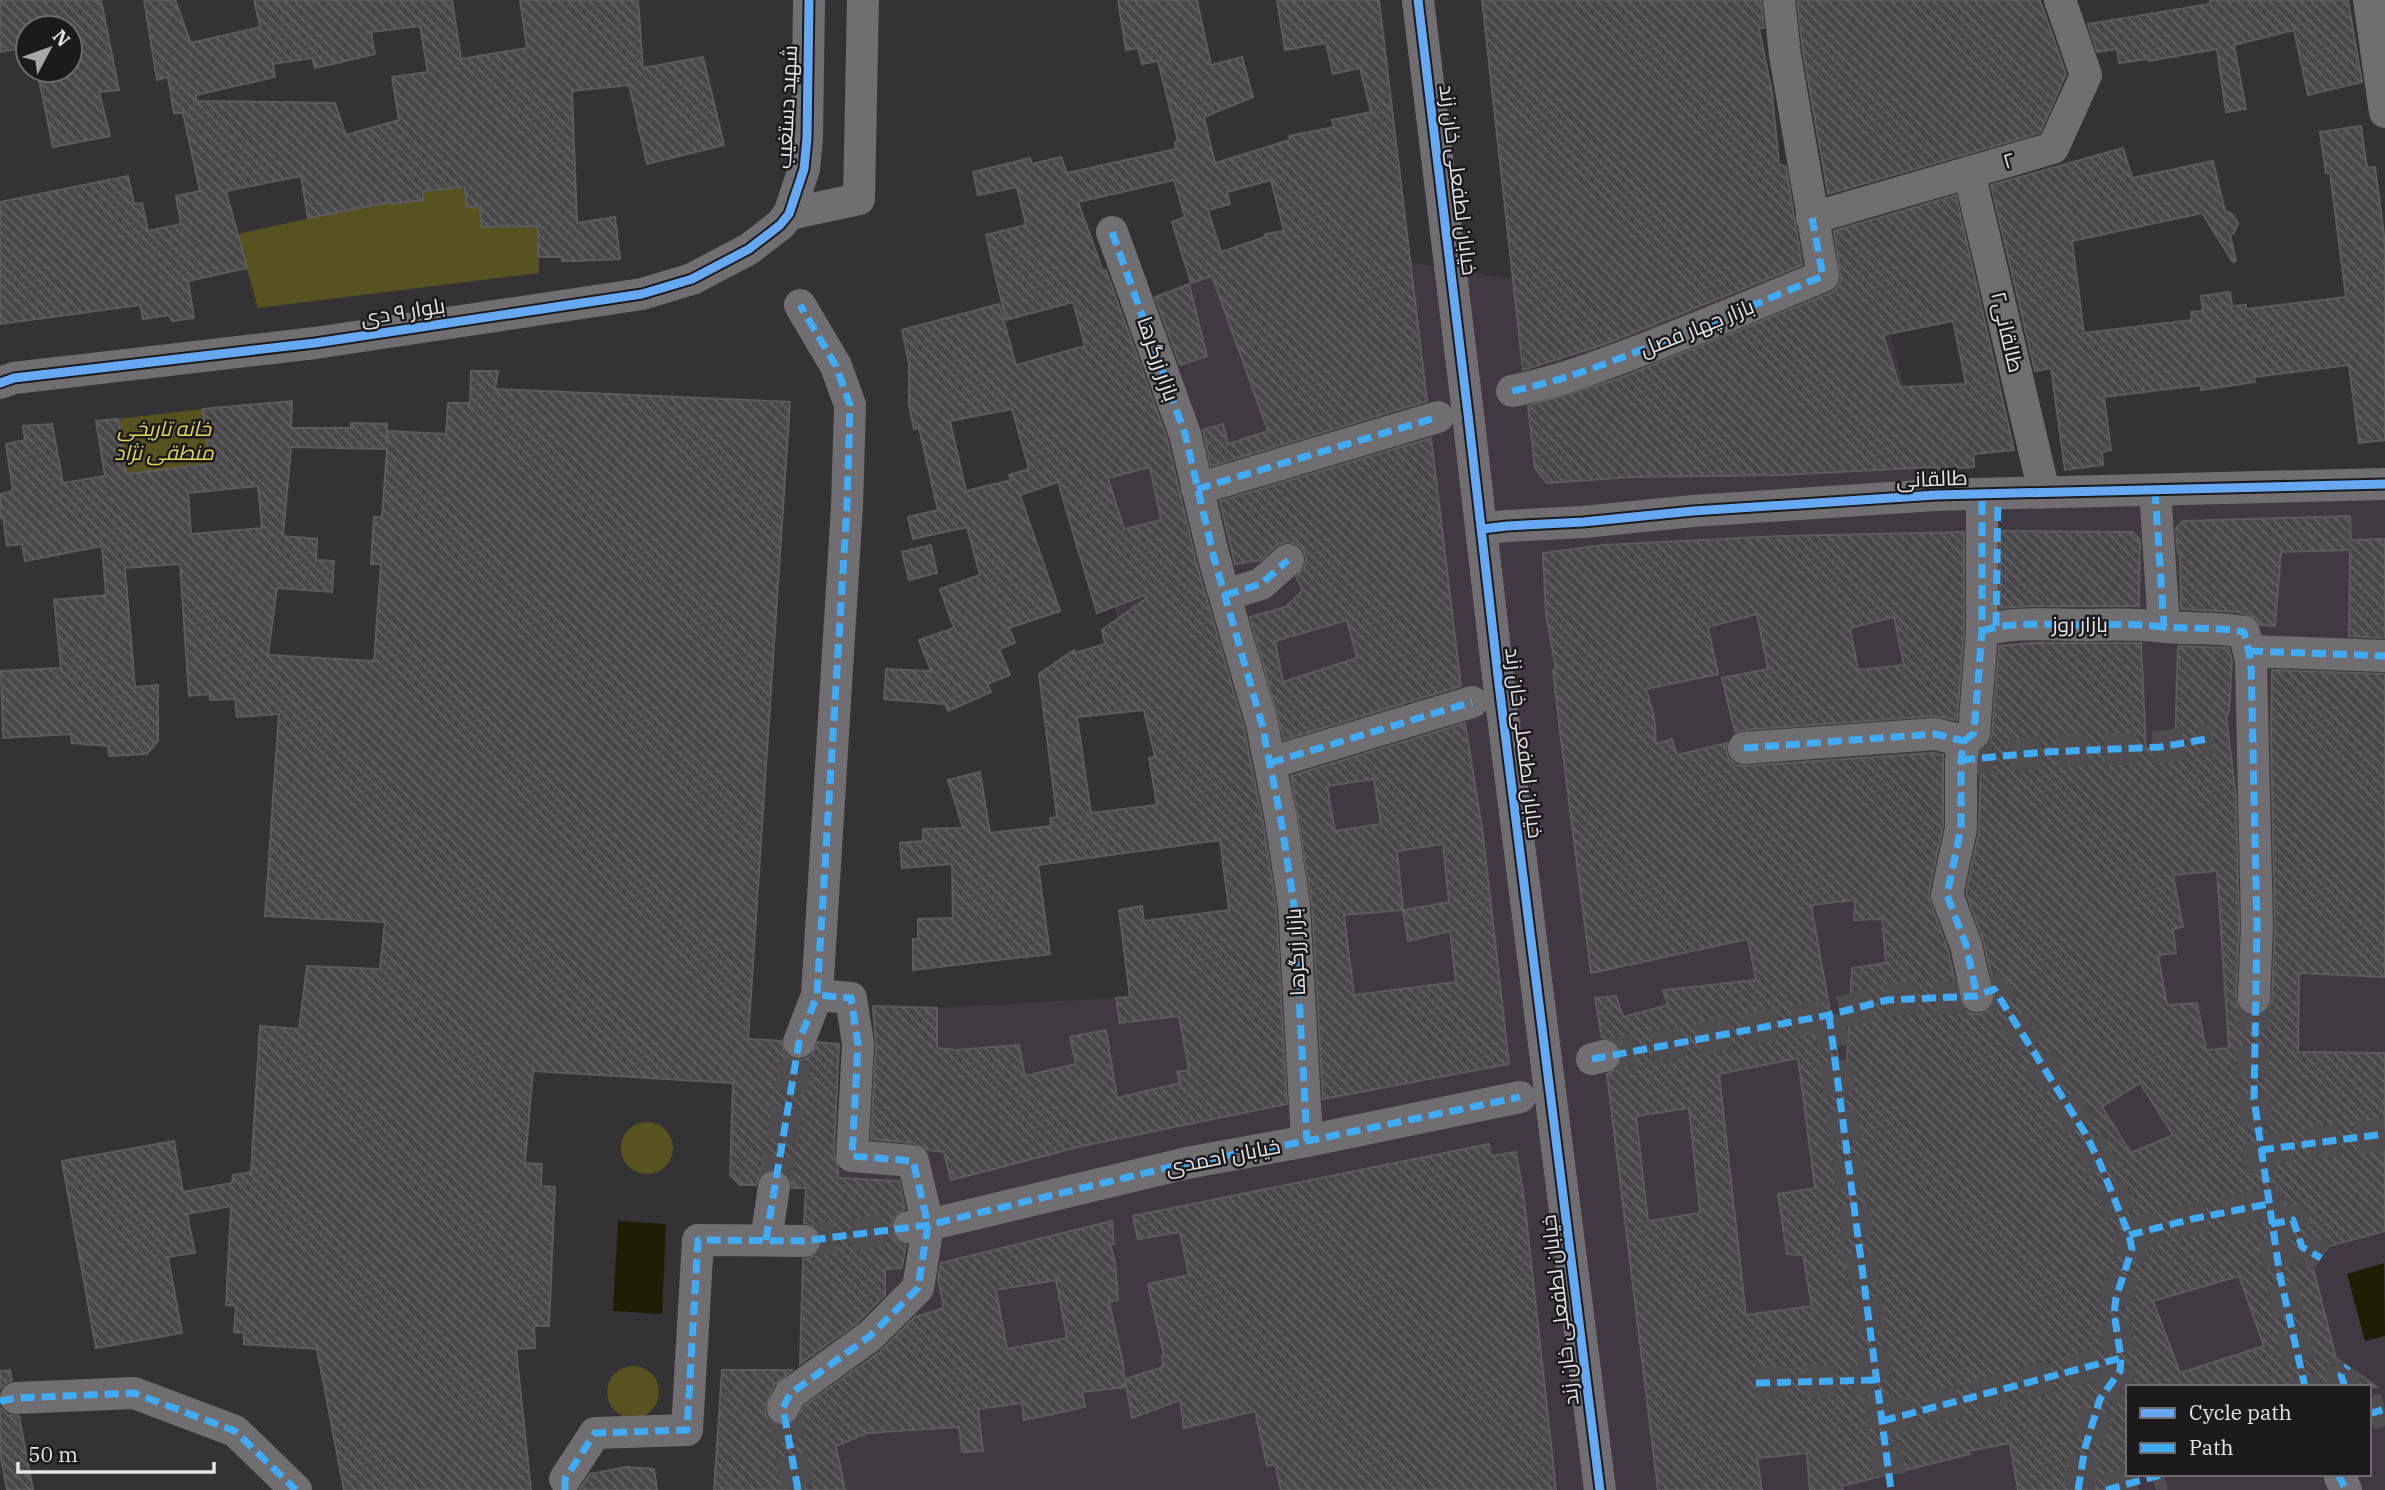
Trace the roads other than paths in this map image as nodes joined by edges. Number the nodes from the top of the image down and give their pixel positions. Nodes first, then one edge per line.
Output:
1 (809, 0) edge
2 (863, 0) edge
3 (1418, 0) edge
4 (1779, 0) edge
5 (2060, 0) edge
6 (2369, 0) edge
7 (2385, 112) edge
8 (1969, 172) junction
9 (789, 214) junction
10 (1812, 218) junction
11 (1112, 232) dead end
12 (800, 305) dead end
13 (0, 383) edge
14 (1512, 391) dead end
15 (1438, 417) dead end
16 (2385, 484) edge
17 (1196, 489) junction
18 (2155, 490) junction
19 (2044, 492) junction
20 (1990, 494) junction
21 (1482, 529) junction
22 (1287, 560) dead end
23 (1225, 595) junction
24 (2164, 627) junction
25 (1989, 628) junction
26 (2249, 651) junction
27 (2385, 656) edge
28 (1472, 702) dead end
29 (1744, 748) dead end
30 (1962, 750) junction
31 (1270, 764) junction
32 (817, 995) junction
33 (1978, 996) dead end
34 (2254, 998) tunnel mouth
35 (799, 1041) tunnel mouth
36 (1520, 1097) dead end
37 (1307, 1141) junction
38 (774, 1187) tunnel mouth
39 (918, 1226) junction
40 (766, 1240) junction
41 (804, 1241) tunnel mouth
42 (16, 1398) dead end
43 (783, 1408) dead end
44 (565, 1479) dead end
45 (296, 1490) edge
46 (1600, 1490) edge

1 - 9 street, شهید دستغیب
2 - 9 street
3 - 21 street, خیابان لطفعلی خان زند
4 - 10 street
5 - 8 street, ۲
6 - 7 street
8 - 10 street, ۲
8 - 19 street, طالقانی۲
9 - 13 street, بلوار ۹ دی
10 - 14 street, بازار چهار فصل
11 - 17 street, بازار زرگرها
12 - 32 street
15 - 17 street
16 - 18 street, طالقانی
17 - 23 street, بازار زرگرها
18 - 19 street, طالقانی
18 - 24 street
19 - 20 street, طالقانی
20 - 21 street, طالقانی
20 - 25 street
21 - 46 street, خیابان لطفعلی خان زند
22 - 23 street
23 - 31 street, بازار زرگرها
24 - 25 street, بازار روز
24 - 26 street, بازار روز
25 - 30 street
26 - 27 street
26 - 34 street
28 - 31 street
29 - 30 street
30 - 33 street
31 - 37 street, بازار زرگرها
32 - 35 street
32 - 39 street
36 - 37 street, خیابان احمدی
37 - 39 street, خیابان احمدی
38 - 40 street
39 - 43 street
40 - 41 street
40 - 44 street
42 - 45 street

